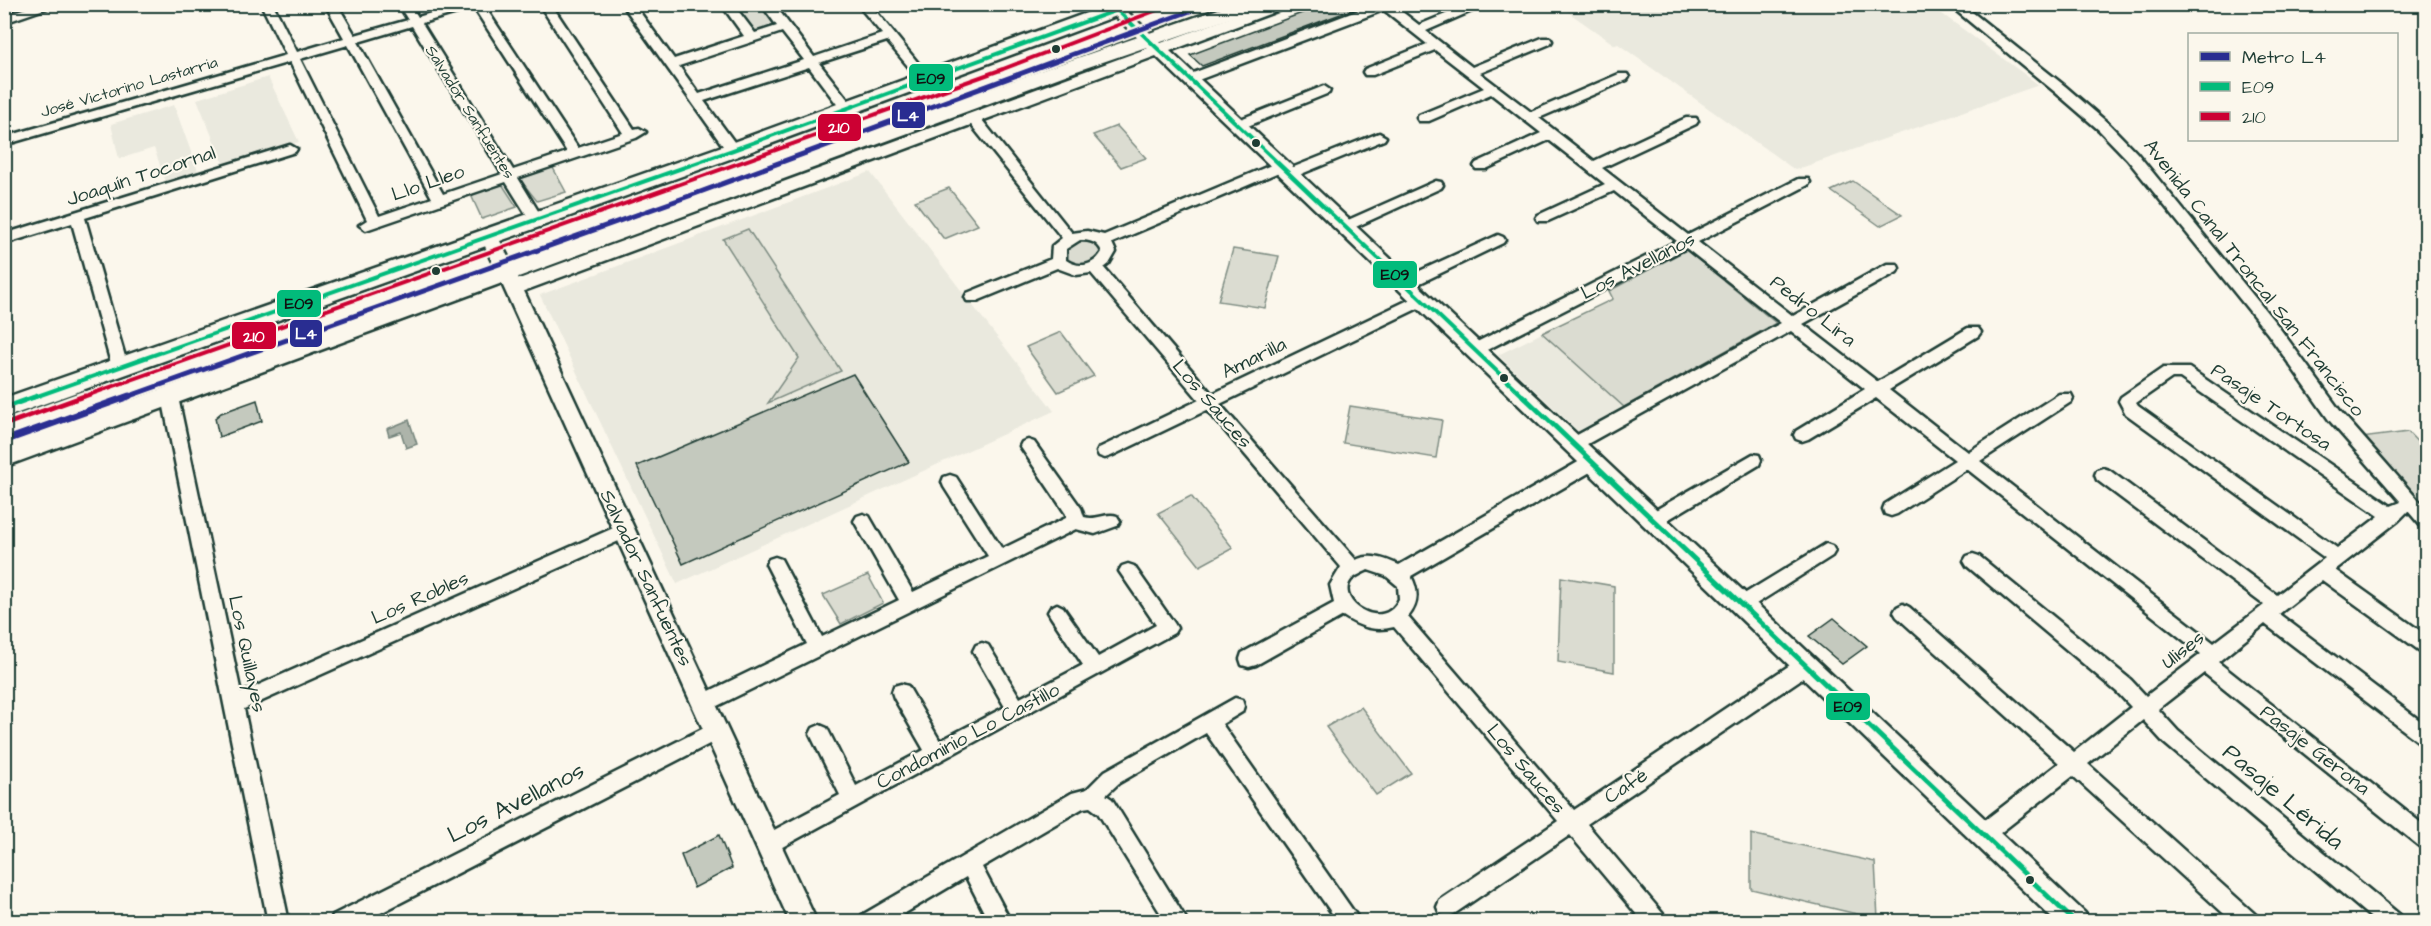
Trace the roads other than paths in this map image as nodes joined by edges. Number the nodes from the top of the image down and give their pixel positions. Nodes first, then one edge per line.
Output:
1 (53, 4) edge
2 (267, 4) edge
3 (331, 4) edge
4 (404, 4) edge
5 (476, 4) edge
6 (545, 4) edge
7 (628, 4) edge
8 (727, 4) edge
9 (767, 4) edge
10 (863, 4) edge
11 (1253, 4) edge
12 (1284, 4) edge
13 (1482, 4) edge
14 (1954, 4) edge
15 (1384, 5) edge
16 (1124, 7) edge
17 (4, 19) edge
18 (415, 22) junction
19 (785, 27) junction
20 (1417, 30) junction
21 (889, 36) junction
22 (752, 38) junction
23 (351, 40) junction
24 (1546, 41) dead end
25 (1436, 45) junction
26 (1155, 46) junction
27 (293, 56) junction
28 (811, 62) junction
29 (672, 64) junction
30 (1369, 72) dead end
31 (1471, 72) junction
32 (1623, 77) dead end
33 (1189, 79) junction
34 (926, 80) junction
35 (1070, 82) junction
36 (1492, 89) junction
37 (1324, 90) dead end
38 (991, 96) junction
39 (697, 99) junction
40 (847, 108) junction
41 (972, 118) junction
42 (1424, 118) dead end
43 (1529, 118) junction
44 (1691, 121) dead end
45 (1238, 125) junction
46 (791, 129) junction
47 (1550, 134) junction
48 (1379, 137) dead end
49 (4, 141) edge
50 (290, 149) dead end
51 (733, 150) junction
52 (576, 153) junction
53 (801, 166) junction
54 (1481, 166) dead end
55 (1592, 167) junction
56 (1285, 170) junction
57 (824, 173) junction
58 (509, 176) junction
59 (1803, 182) dead end
60 (1436, 185) dead end
61 (1615, 185) junction
62 (440, 200) junction
63 (77, 216) junction
64 (1544, 218) dead end
65 (536, 219) junction
66 (1344, 227) junction
67 (489, 235) junction
68 (1070, 238) junction
69 (4, 239) edge
70 (1498, 240) dead end
71 (1104, 241) junction
72 (1686, 241) junction
73 (1059, 261) junction
74 (1095, 268) junction
75 (1892, 268) dead end
76 (510, 281) junction
77 (1405, 284) junction
78 (972, 297) dead end
79 (1422, 300) junction
80 (1792, 323) junction
81 (1973, 333) dead end
82 (1474, 350) junction
83 (120, 367) junction
84 (1877, 390) junction
85 (170, 397) junction
86 (2065, 398) dead end
87 (1211, 403) junction
88 (4, 408) edge
89 (1802, 435) dead end
90 (1574, 444) junction
91 (1028, 446) dead end
92 (1105, 452) dead end
93 (4, 457) edge
94 (1753, 460) dead end
95 (1967, 460) junction
96 (1593, 462) junction
97 (2103, 475) dead end
98 (950, 483) dead end
99 (2410, 501) junction
100 (1891, 509) dead end
101 (2392, 516) junction
102 (1653, 520) junction
103 (2427, 520) edge
104 (863, 521) dead end
105 (1111, 521) dead end
106 (1075, 522) junction
107 (624, 531) junction
108 (1826, 550) dead end
109 (2338, 558) junction
110 (999, 559) junction
111 (1973, 561) dead end
112 (775, 564) dead end
113 (1352, 568) junction
114 (2322, 570) junction
115 (1128, 572) dead end
116 (1399, 574) junction
117 (910, 603) junction
118 (1742, 604) junction
119 (1344, 606) junction
120 (2271, 610) junction
121 (1057, 612) dead end
122 (1903, 612) dead end
123 (1396, 616) junction
124 (2427, 645) edge
125 (818, 648) junction
126 (982, 651) dead end
127 (2209, 658) junction
128 (1249, 659) dead end
129 (1806, 665) junction
130 (1095, 668) junction
131 (901, 692) dead end
132 (704, 703) junction
133 (234, 705) junction
134 (1235, 706) dead end
135 (2145, 708) junction
136 (1017, 710) junction
137 (1209, 721) junction
138 (716, 730) junction
139 (820, 734) dead end
140 (2427, 736) edge
141 (937, 753) junction
142 (2074, 763) junction
143 (1094, 797) junction
144 (852, 799) junction
145 (1571, 823) junction
146 (1983, 834) junction
147 (2427, 838) edge
148 (768, 844) junction
149 (969, 863) junction
150 (1447, 908) dead end
151 (279, 921) edge
152 (340, 921) edge
153 (804, 921) edge
154 (869, 921) edge
155 (1001, 921) edge
156 (1178, 921) edge
157 (1351, 921) edge
158 (1657, 921) edge
159 (2076, 921) edge
160 (2249, 921) edge
161 (2393, 921) edge

1 - 17 street
2 - 27 street
3 - 23 street
4 - 18 street, Salvador Sanfuentes
5 - 18 street, José Victorino Lastarria
5 - 52 street
6 - 52 street, Llo Lleo
7 - 29 street
8 - 22 street
9 - 19 street
10 - 21 street
11 - 26 main road
12 - 26 street
13 - 20 street
14 - 99 street, Avenida Canal Troncal San Francisco
15 - 20 street, Pedro Lira
15 - 33 street
16 - 26 street
16 - 34 main road
18 - 23 street, José Victorino Lastarria
18 - 58 street, Salvador Sanfuentes
19 - 22 street
19 - 28 street
20 - 25 street, Pedro Lira
21 - 28 street
21 - 34 street
22 - 29 street
23 - 27 street, José Victorino Lastarria
23 - 62 street
24 - 31 street
25 - 30 street
25 - 31 street, Pedro Lira
26 - 33 street
26 - 35 street
26 - 38 main road
27 - 49 street, José Victorino Lastarria
27 - 62 street, Llo Lleo
28 - 39 street
28 - 40 street
29 - 39 street
31 - 36 street, Pedro Lira
32 - 43 street
33 - 45 street
34 - 40 main road
35 - 38 main road
35 - 41 street
36 - 42 street
36 - 43 street, Pedro Lira
37 - 45 street
38 - 53 main road
39 - 51 street
40 - 46 main road
41 - 57 street
41 - 68 street
43 - 47 street, Pedro Lira
44 - 55 street
45 - 56 street
46 - 51 main road
46 - 53 main road
47 - 54 street
47 - 55 street, Pedro Lira
48 - 56 street
50 - 63 street, Joaquín Tocornal
51 - 65 main road
52 - 58 street, Llo Lleo
53 - 57 main road
53 - 76 main road
55 - 61 street, Pedro Lira
56 - 66 street
56 - 71 street
57 - 76 street
58 - 62 street, Llo Lleo
58 - 65 street, Salvador Sanfuentes
59 - 72 street, Los Avellanos
60 - 66 street
61 - 64 street
61 - 72 street, Pedro Lira
63 - 69 street, Joaquín Tocornal
63 - 83 street
65 - 67 main road
66 - 77 street
67 - 76 street, Salvador Sanfuentes
67 - 83 main road
68 - 71 street
68 - 73 street
70 - 77 street
71 - 74 street
72 - 80 street, Pedro Lira
72 - 82 street, Los Avellanos
73 - 74 street
73 - 78 street
74 - 87 street, Los Sauces
75 - 80 street
76 - 85 main road
76 - 107 street, Salvador Sanfuentes
77 - 79 street
79 - 82 street
79 - 87 street, Amarilla
80 - 84 street, Pedro Lira
80 - 90 street
81 - 84 street
82 - 90 street
83 - 88 main road
84 - 89 street
84 - 95 street, Pedro Lira
85 - 93 main road
85 - 133 street, Los Quillayes
86 - 95 street
87 - 92 street, Amarilla
87 - 113 street, Los Sauces
90 - 96 street
91 - 106 street
94 - 102 street
95 - 100 street
95 - 127 street, Pedro Lira
96 - 102 street
96 - 116 street
97 - 120 street
98 - 110 street
99 - 101 street, Ulises
99 - 103 street, Avenida Canal Troncal San Francisco
101 - 109 street, Ulises
101 - 109 street, Pasaje Tortosa
102 - 118 street
104 - 117 street
105 - 106 street
106 - 110 street
107 - 132 street, Salvador Sanfuentes
107 - 133 street, Los Robles
108 - 118 street
109 - 114 street, Ulises
110 - 117 street
111 - 135 street, Pasaje Lérida
112 - 125 street
113 - 116 street
113 - 119 street
114 - 120 street, Ulises
114 - 124 street
115 - 130 street, Condominio Lo Castillo
116 - 123 street
117 - 125 street
118 - 129 street
119 - 123 street
119 - 128 street
120 - 127 street, Ulises
120 - 140 street
121 - 130 street
122 - 142 street
123 - 145 street, Los Sauces
125 - 132 street
126 - 136 street
127 - 135 street, Ulises
127 - 147 street, Pasaje Gerona
129 - 145 street, Café
129 - 146 street
130 - 136 street, Condominio Lo Castillo
131 - 141 street
132 - 138 street, Salvador Sanfuentes
133 - 151 street, Los Quillayes
134 - 137 street
135 - 142 street, Ulises
135 - 161 street, Pasaje Lérida
136 - 141 street, Condominio Lo Castillo
137 - 143 street
137 - 157 street
138 - 148 street, Salvador Sanfuentes
138 - 152 street, Los Avellanos
139 - 144 street
141 - 144 street, Condominio Lo Castillo
142 - 146 street, Ulises
142 - 160 street
143 - 149 street
143 - 156 street
144 - 148 street, Condominio Lo Castillo
145 - 150 street, Café
145 - 158 street, Los Sauces
146 - 159 street
148 - 153 street, Salvador Sanfuentes
149 - 154 street
149 - 155 street

